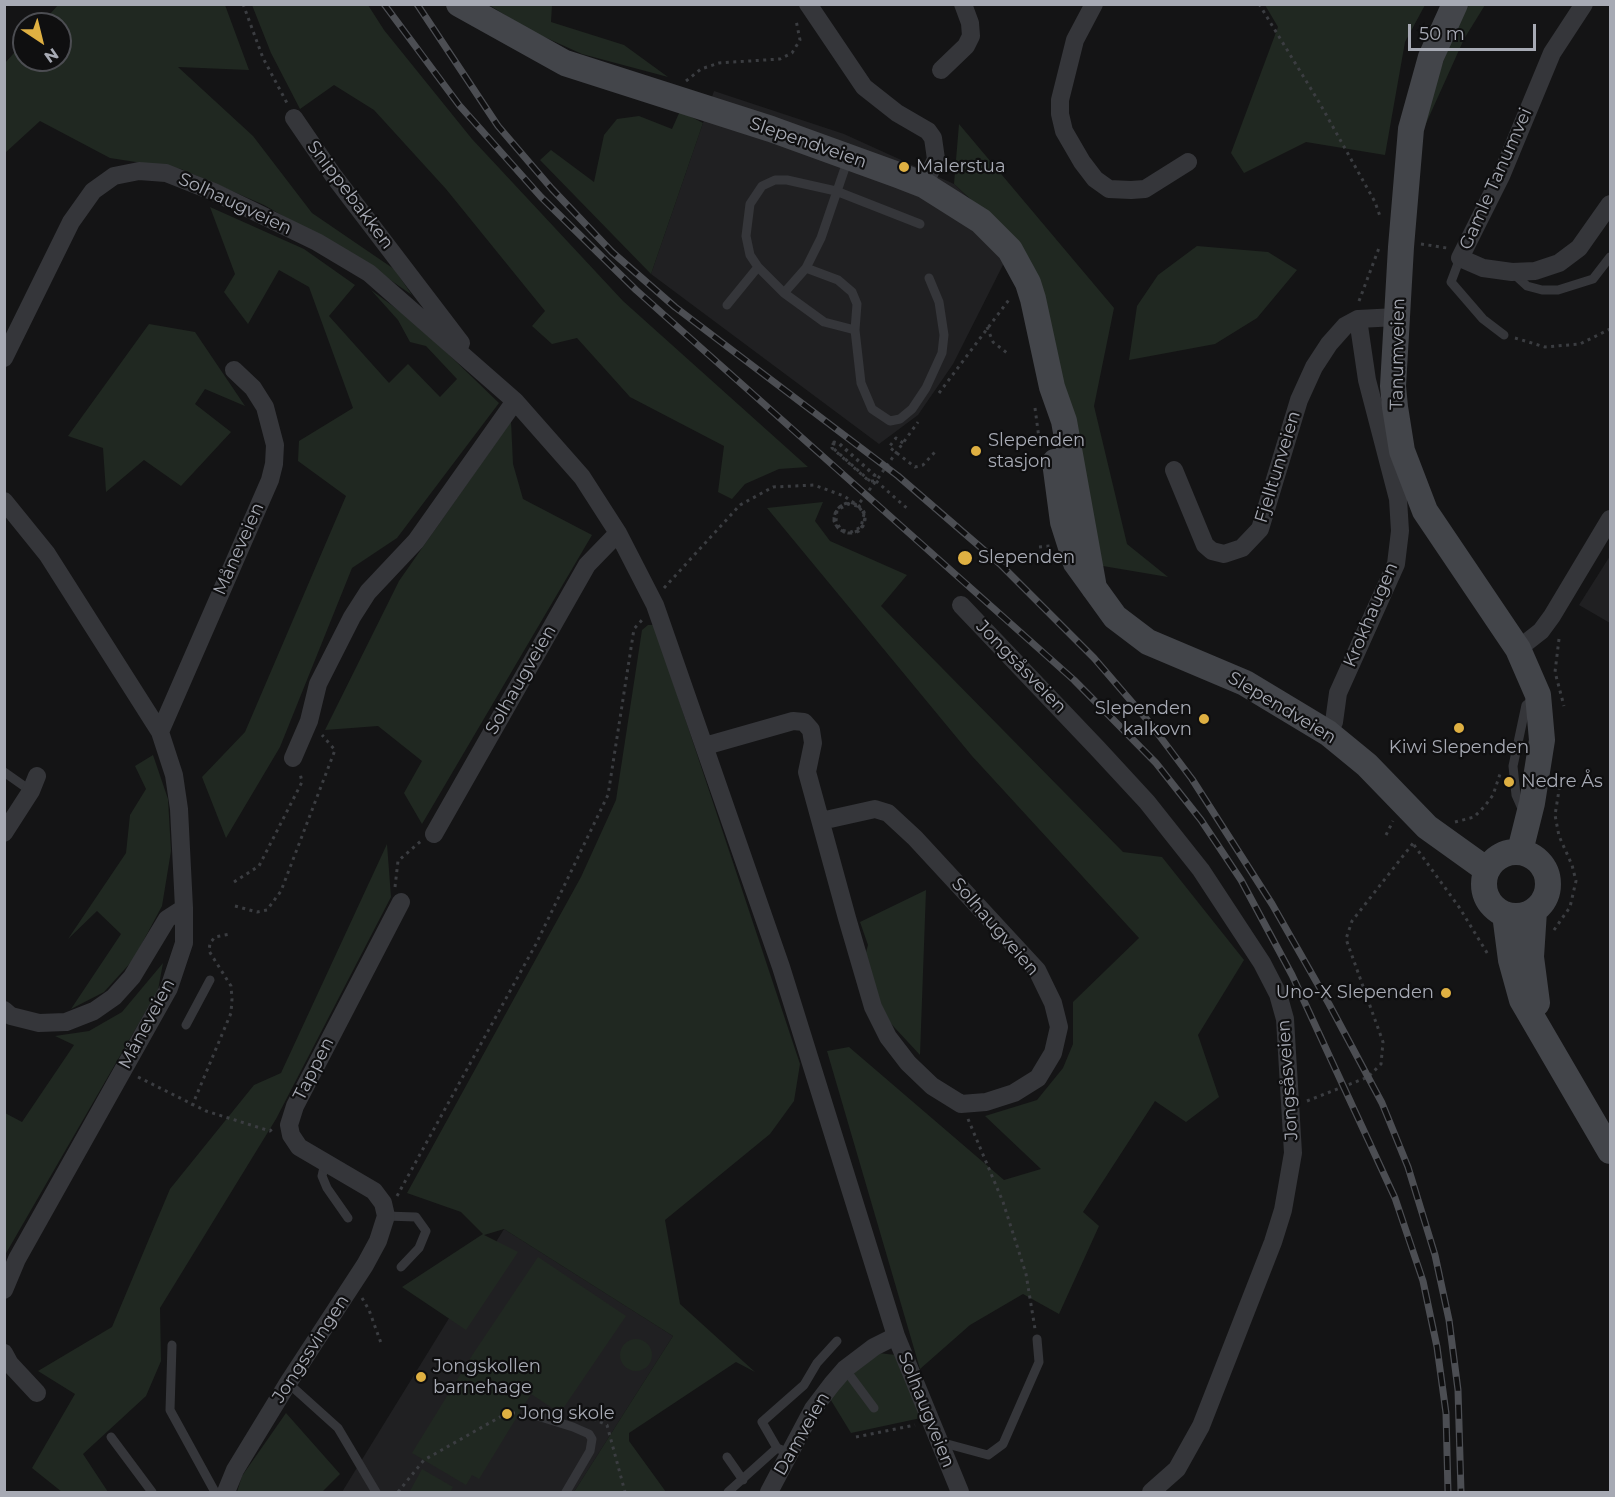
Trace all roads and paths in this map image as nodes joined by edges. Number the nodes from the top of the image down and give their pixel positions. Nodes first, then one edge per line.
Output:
1 (243, 4) edge
2 (459, 4) edge
3 (963, 4) edge
4 (1094, 4) edge
5 (1259, 4) edge
6 (1455, 4) edge
7 (1584, 4) edge
8 (800, 8) edge
9 (941, 70) dead end
10 (685, 83) dead end
11 (294, 118) joint
12 (849, 156) junction
13 (1188, 162) dead end
14 (924, 185) junction
15 (836, 191) junction
16 (1611, 204) edge
17 (920, 224) dead end
18 (1383, 224) dead end
19 (1382, 239) dead end
20 (1416, 243) dead end
21 (1611, 257) edge
22 (1460, 258) junction
23 (758, 267) junction
24 (806, 268) junction
25 (1512, 272) junction
26 (929, 278) dead end
27 (1009, 288) dead end
28 (784, 293) junction
29 (1011, 296) junction
30 (1013, 302) dead end
31 (727, 305) dead end
32 (1397, 317) junction
33 (1358, 319) junction
34 (987, 327) junction
35 (1611, 329) edge
36 (855, 330) junction
37 (1504, 335) joint
38 (1006, 353) dead end
39 (4, 358) edge
40 (234, 370) dead end
41 (482, 370) junction
42 (939, 394) dead end
43 (1043, 395) junction
44 (515, 401) junction
45 (925, 413) dead end
46 (903, 443) junction
47 (935, 452) dead end
48 (1041, 453) dead end
49 (1174, 470) dead end
50 (877, 479) junction
51 (870, 481) dead end
52 (4, 501) edge
53 (857, 506) junction
54 (909, 510) dead end
55 (1611, 519) edge
56 (618, 533) junction
57 (1050, 546) dead end
58 (1040, 547) dead end
59 (655, 605) junction
60 (961, 605) dead end
61 (1559, 639) dead end
62 (1518, 649) junction
63 (1564, 706) dead end
64 (309, 721) junction
65 (160, 732) junction
66 (1328, 733) junction
67 (705, 746) junction
68 (293, 758) joint
69 (1502, 766) dead end
70 (4, 772) edge
71 (1560, 778) dead end
72 (34, 784) joint
73 (1387, 814) dead end
74 (821, 821) junction
75 (1393, 821) junction
76 (1450, 823) dead end
77 (1400, 829) dead end
78 (4, 833) edge
79 (434, 834) joint
80 (1386, 835) dead end
81 (1406, 836) dead end
82 (1417, 839) dead end
83 (1412, 844) junction
84 (1520, 851) junction
85 (1487, 870) junction
86 (234, 882) dead end
87 (401, 902) joint
88 (235, 906) dead end
89 (184, 908) junction
90 (1534, 911) junction
91 (1505, 914) junction
92 (1552, 932) dead end
93 (230, 934) dead end
94 (1491, 959) dead end
95 (210, 980) dead end
96 (7, 1017) edge
97 (186, 1025) dead end
98 (1540, 1027) junction
99 (141, 1078) dead end
100 (962, 1104) junction
101 (1301, 1104) dead end
102 (192, 1106) junction
103 (274, 1125) dead end
104 (1611, 1151) edge
105 (325, 1163) junction
106 (384, 1209) junction
107 (348, 1218) dead end
108 (401, 1267) dead end
109 (353, 1284) junction
110 (4, 1290) edge
111 (896, 1336) junction
112 (1036, 1339) joint
113 (837, 1341) dead end
114 (381, 1343) dead end
115 (172, 1345) dead end
116 (4, 1353) edge
117 (845, 1369) junction
118 (288, 1383) junction
119 (37, 1393) dead end
120 (874, 1408) dead end
121 (528, 1413) joint
122 (932, 1422) junction
123 (111, 1437) dead end
124 (856, 1437) dead end
125 (939, 1441) junction
126 (783, 1450) junction
127 (727, 1457) dead end
128 (743, 1480) junction
129 (152, 1492) edge
130 (215, 1492) edge
131 (226, 1492) edge
132 (376, 1492) edge
133 (398, 1492) edge
134 (566, 1492) edge
135 (728, 1492) edge
136 (769, 1492) edge
137 (960, 1492) edge
138 (1151, 1492) edge

1 - 11 path
2 - 12 main road, Slependveien
3 - 9 street
4 - 13 street
5 - 18 path
6 - 32 main road, Tanumveien
7 - 22 street, Gamle Tanumvei
8 - 10 path
8 - 14 street
11 - 41 street, Snippebakken
12 - 14 main road, Slependveien
12 - 15 lane
14 - 43 main road, Slependveien
15 - 17 lane
15 - 23 lane
15 - 24 lane
16 - 25 street, Gamle Tanumvei
19 - 33 path
20 - 22 path
21 - 25 lane
22 - 25 street, Gamle Tanumvei
22 - 37 lane
23 - 28 lane
23 - 31 lane
24 - 28 lane
24 - 36 lane
26 - 36 lane
27 - 29 path
28 - 36 lane
29 - 30 path
29 - 34 path
32 - 33 street
32 - 62 main road, Tanumveien
33 - 49 street, Fjelltunveien
33 - 66 street, Krokhaugen
34 - 38 path
34 - 42 path
35 - 37 path
39 - 41 street, Solhaugveien
40 - 65 street, Måneveien
41 - 44 street, Solhaugveien
43 - 48 path
43 - 66 main road, Slependveien
44 - 56 street, Solhaugveien
44 - 64 street
45 - 46 path
46 - 47 path
46 - 50 path
50 - 51 path
50 - 53 path
50 - 54 path
52 - 65 street, Måneveien
53 - 53 path
53 - 59 path
55 - 62 street
56 - 59 street, Solhaugveien
56 - 79 street, Solhaugveien
57 - 58 path
59 - 67 street, Solhaugveien
59 - 106 path
60 - 138 street, Jongsåsveien
61 - 63 path
62 - 84 main road, Tanumveien
64 - 68 street
64 - 88 path
65 - 89 street, Måneveien
66 - 85 main road, Slependveien
67 - 74 street
67 - 111 street, Solhaugveien
68 - 86 path
69 - 76 path
70 - 72 lane
71 - 92 path
72 - 78 street
73 - 75 path
74 - 100 street
74 - 100 street, Solhaugveien
75 - 77 path
75 - 80 path
79 - 87 path
81 - 83 path
82 - 83 path
83 - 94 path
83 - 101 path
84 - 85 main road
84 - 90 main road
85 - 91 main road
87 - 105 street, Tappen
89 - 96 street
89 - 110 street, Måneveien
90 - 91 main road
90 - 98 main road
91 - 98 main road
93 - 102 path
95 - 97 lane
98 - 104 main road
99 - 102 path
100 - 112 path
102 - 103 path
105 - 106 street, Tappen
105 - 107 lane
106 - 108 lane
106 - 109 street, Jongssvingen
109 - 114 path
109 - 118 street, Jongssvingen
111 - 117 street, Damveien
111 - 122 street, Solhaugveien
112 - 125 lane
113 - 126 lane
115 - 130 lane
116 - 119 street
117 - 120 lane
117 - 126 street, Damveien
118 - 131 street, Jongssvingen
118 - 132 lane
121 - 133 path
121 - 134 lane
122 - 124 path
122 - 125 street, Solhaugveien
123 - 129 lane
125 - 137 street, Solhaugveien
126 - 128 lane
126 - 136 street, Damveien
127 - 128 lane
128 - 135 lane

